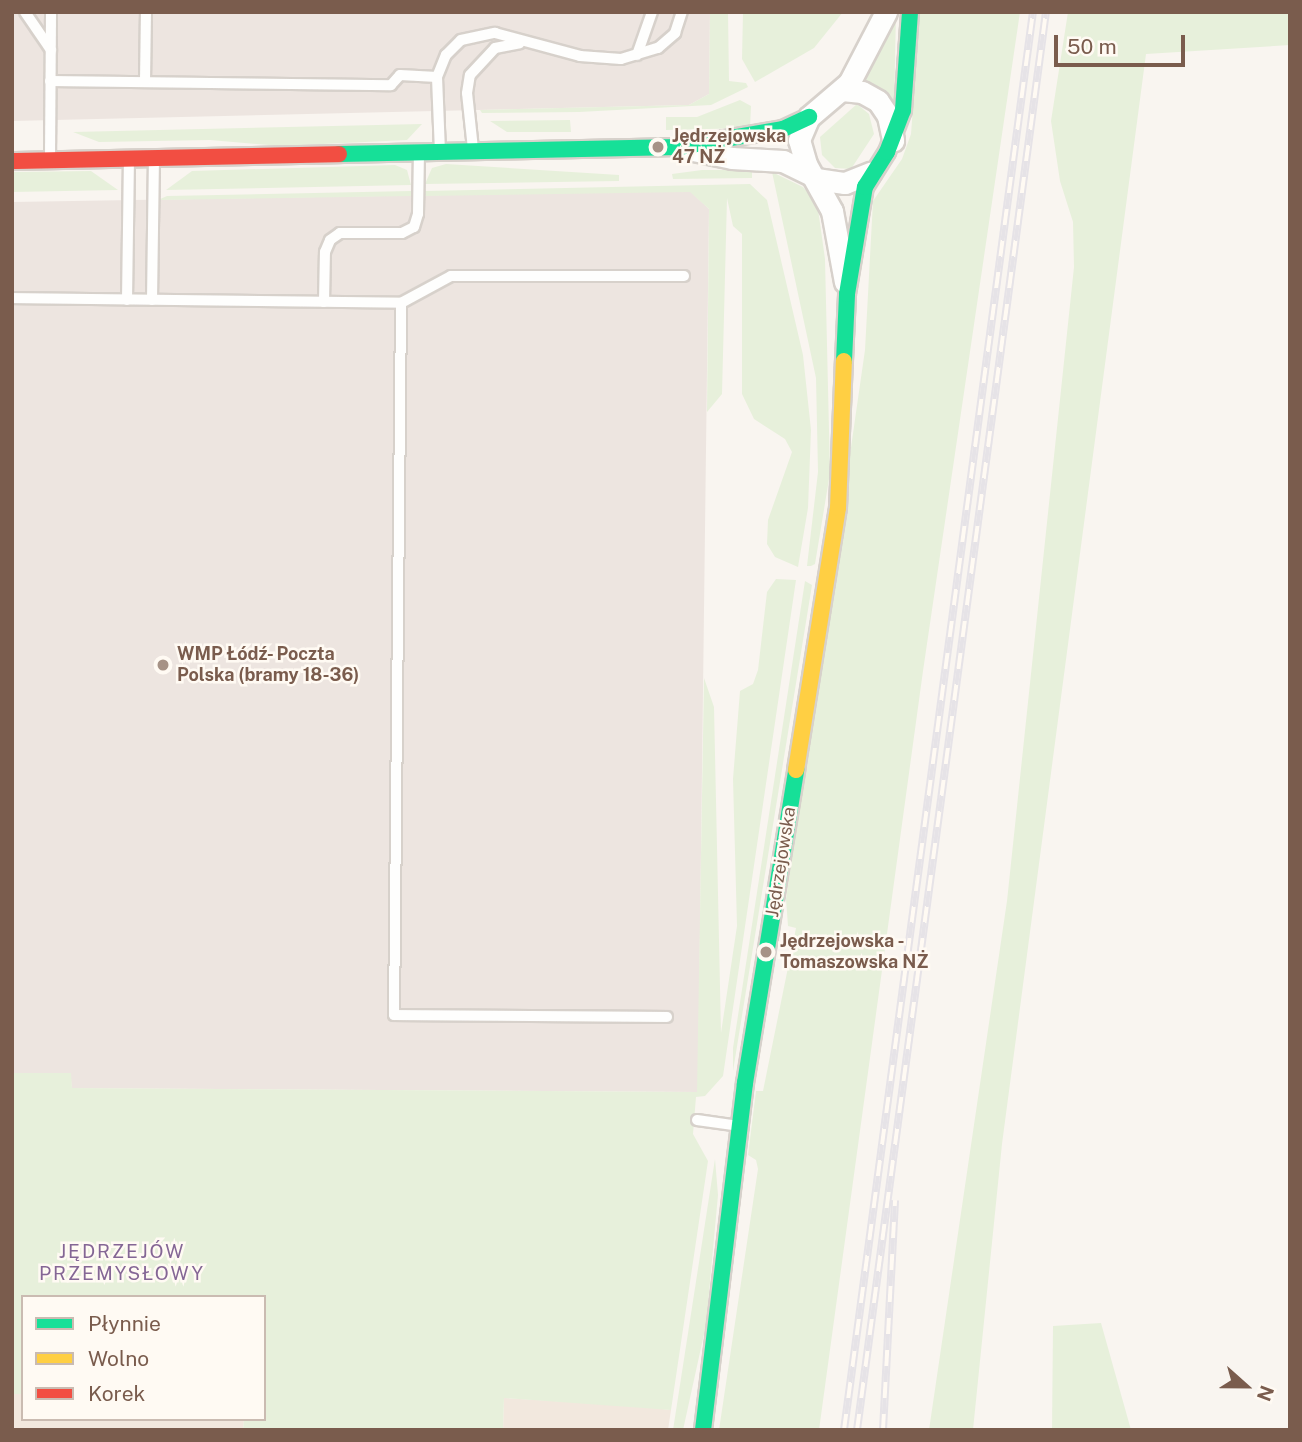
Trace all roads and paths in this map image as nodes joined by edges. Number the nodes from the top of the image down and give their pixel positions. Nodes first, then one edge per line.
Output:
1 (24, 12) edge
2 (51, 12) edge
3 (146, 12) edge
4 (652, 12) edge
5 (682, 12) edge
6 (886, 12) edge
7 (910, 12) edge
8 (530, 43) junction
9 (51, 50) junction
10 (637, 55) junction
11 (437, 77) junction
12 (50, 81) junction
13 (145, 82) junction
14 (842, 90) junction
15 (809, 117) junction
16 (893, 140) junction
17 (679, 147) junction
18 (440, 152) junction
19 (473, 152) junction
20 (418, 153) junction
21 (154, 158) junction
22 (129, 159) junction
23 (50, 160) junction
24 (12, 161) edge
25 (870, 173) junction
26 (816, 179) junction
27 (684, 276) dead end
28 (848, 294) junction
29 (12, 298) edge
30 (127, 300) junction
31 (152, 300) junction
32 (324, 302) junction
33 (401, 303) junction
34 (667, 1017) dead end
35 (697, 1120) dead end
36 (739, 1126) junction
37 (703, 1430) edge

1 - 9 lane
2 - 9 lane
3 - 13 lane
4 - 10 lane
5 - 10 lane
6 - 14 street
7 - 16 street, Jędrzejowska
8 - 10 lane
8 - 11 lane
8 - 19 lane
9 - 12 lane
11 - 13 lane
11 - 18 lane
12 - 13 lane
12 - 23 lane
14 - 15 street
14 - 16 street
15 - 17 street
15 - 26 street, Jędrzejowska
16 - 25 street, Jędrzejowska
17 - 19 street
17 - 26 street
18 - 19 street
18 - 20 street
20 - 21 street
20 - 32 lane
21 - 22 street
21 - 31 lane
22 - 23 street
22 - 30 lane
23 - 24 street
25 - 26 street
25 - 28 street, Jędrzejowska
26 - 28 street, Jędrzejowska
27 - 33 lane
28 - 36 street, Jędrzejowska
29 - 30 lane
30 - 31 lane
31 - 32 lane
32 - 33 lane
33 - 34 lane
35 - 36 lane
36 - 37 street, Jędrzejowska

